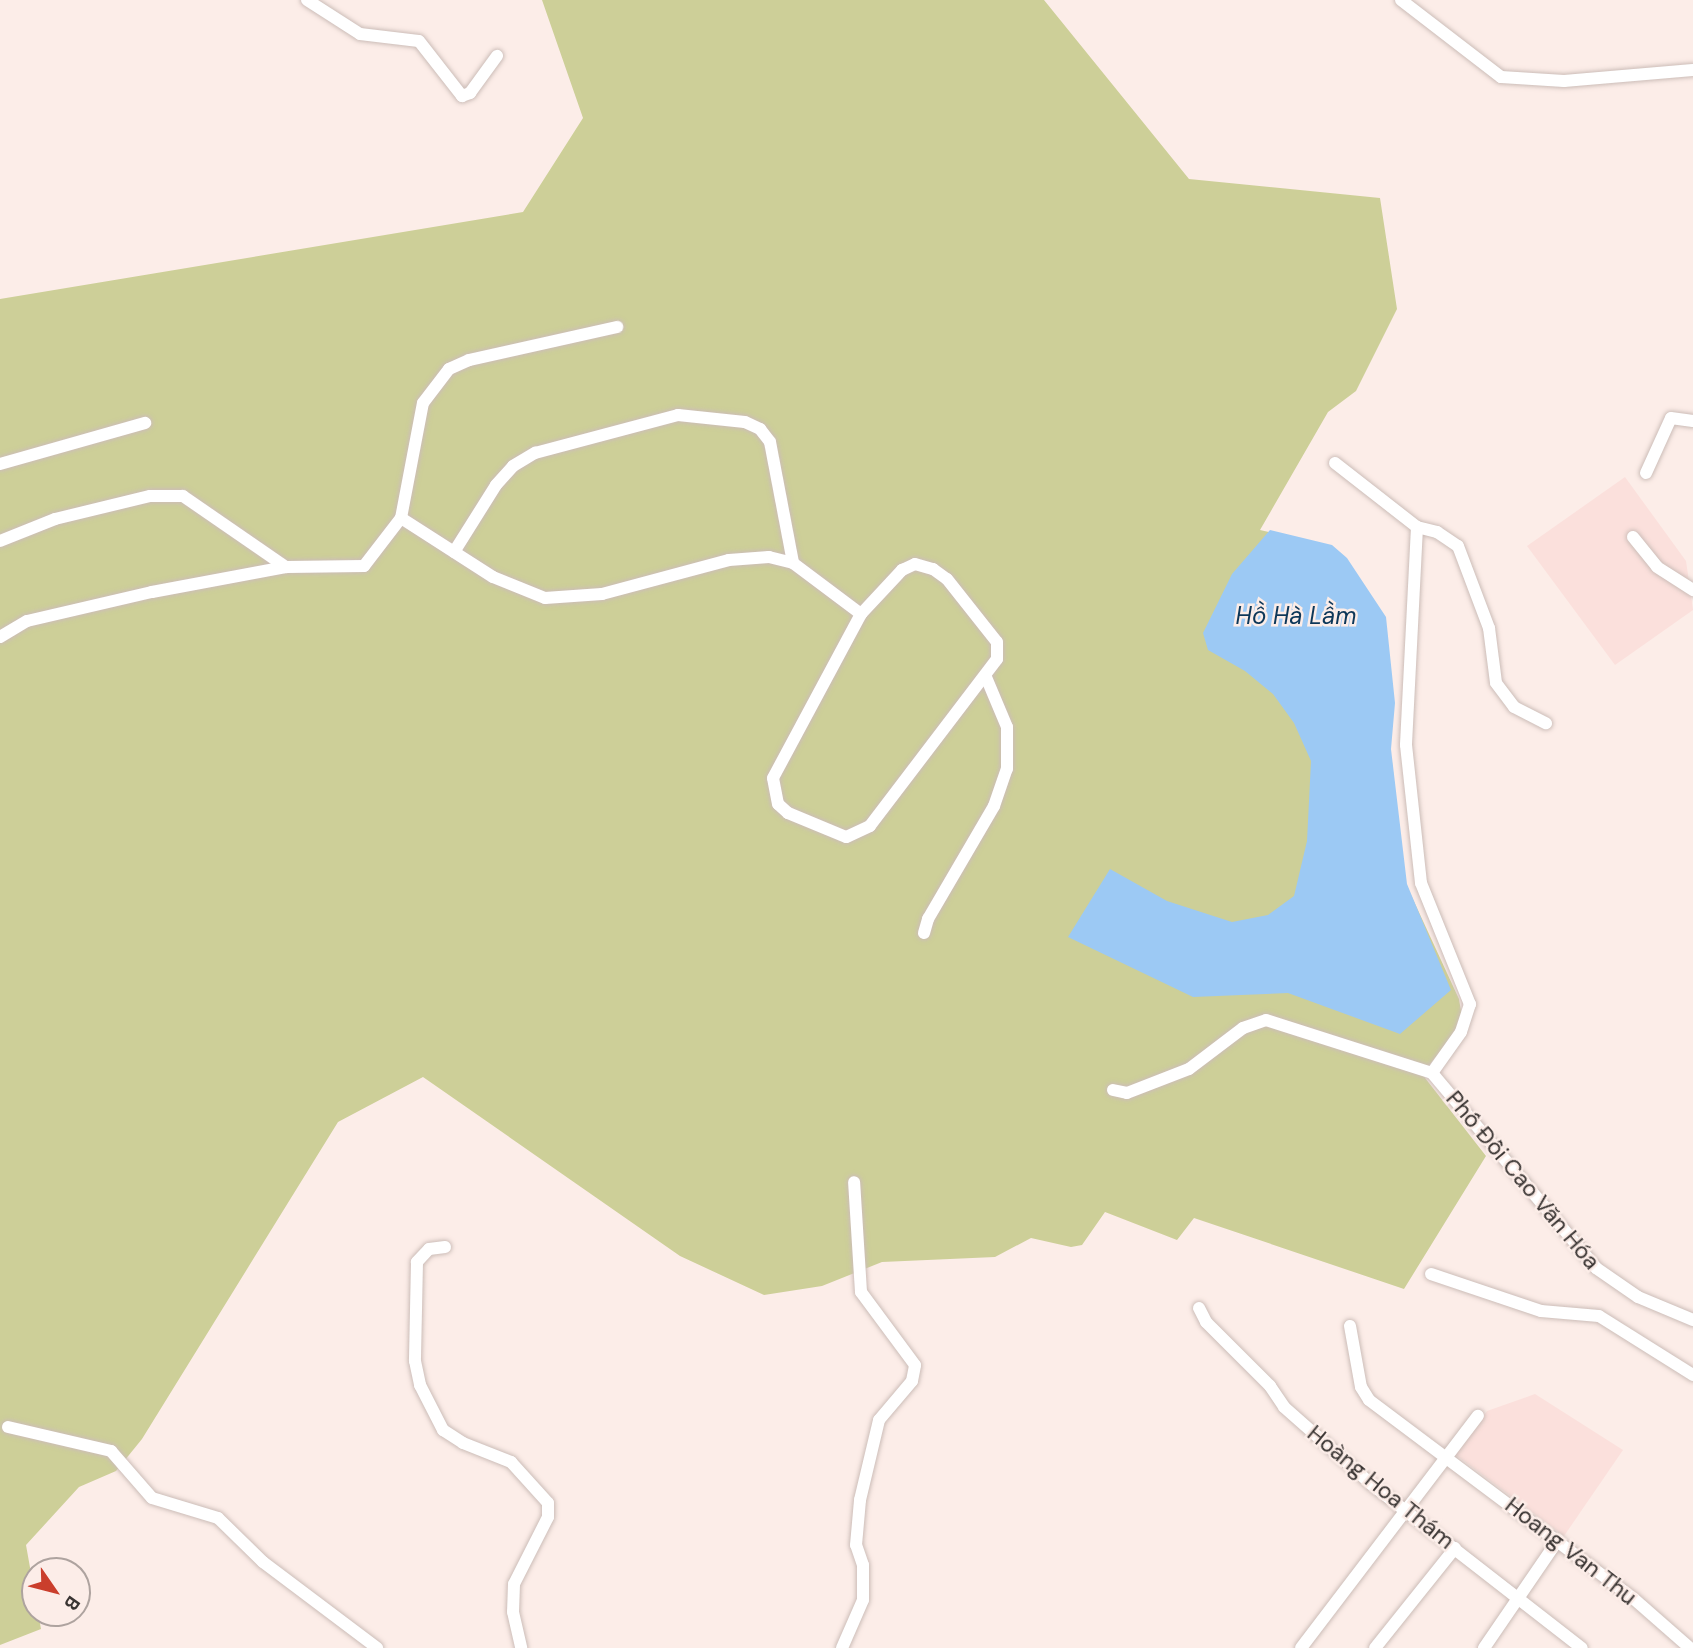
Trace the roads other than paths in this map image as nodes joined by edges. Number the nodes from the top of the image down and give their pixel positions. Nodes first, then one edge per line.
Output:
1 (307, 0) edge
2 (1401, 0) edge
3 (497, 55) dead end
4 (1693, 70) edge
5 (617, 327) dead end
6 (1693, 421) edge
7 (145, 423) dead end
8 (1335, 463) dead end
9 (0, 464) edge
10 (1646, 473) dead end
11 (401, 518) junction
12 (1417, 527) junction
13 (1633, 537) dead end
14 (0, 541) edge
15 (454, 551) junction
16 (793, 563) junction
17 (286, 567) junction
18 (1693, 590) edge
19 (861, 614) junction
20 (0, 637) edge
21 (986, 677) junction
22 (1545, 723) dead end
23 (924, 933) dead end
24 (1432, 1073) junction
25 (1113, 1090) dead end
26 (853, 1182) dead end
27 (445, 1247) dead end
28 (1431, 1274) dead end
29 (1199, 1308) dead end
30 (1693, 1320) edge
31 (1350, 1326) dead end
32 (1693, 1376) edge
33 (1478, 1416) dead end
34 (8, 1427) dead end
35 (1448, 1458) junction
36 (1408, 1512) junction
37 (1558, 1540) junction
38 (1455, 1548) junction
39 (1522, 1598) junction
40 (1305, 1643) edge
41 (377, 1648) edge
42 (521, 1648) edge
43 (842, 1648) edge
44 (1320, 1648) edge
45 (1375, 1648) edge
46 (1484, 1648) edge
47 (1582, 1648) edge
48 (1690, 1648) edge

1 - 3 street
2 - 4 street
5 - 11 street
6 - 10 street
7 - 9 street
8 - 12 street
11 - 15 street
11 - 17 street
12 - 22 street
12 - 24 street
13 - 18 street
14 - 17 street
15 - 16 street
15 - 16 street
16 - 19 street
17 - 20 street
19 - 21 street
19 - 21 street
21 - 23 street
24 - 25 street
24 - 30 street, Phố Đồi Cao Văn Hóa
26 - 43 street
27 - 42 street
28 - 32 street
29 - 36 street, Hoàng Hoa Thám
31 - 35 street, Hoang Van Thu
33 - 35 street
34 - 41 street
35 - 36 street
35 - 37 street, Hoang Van Thu
36 - 38 street, Hoàng Hoa Thám
36 - 40 street
37 - 39 street
37 - 48 street, Hoang Van Thu
38 - 39 street, Hoàng Hoa Thám
38 - 45 street
39 - 46 street
39 - 47 street, Hoàng Hoa Thám
40 - 44 street

